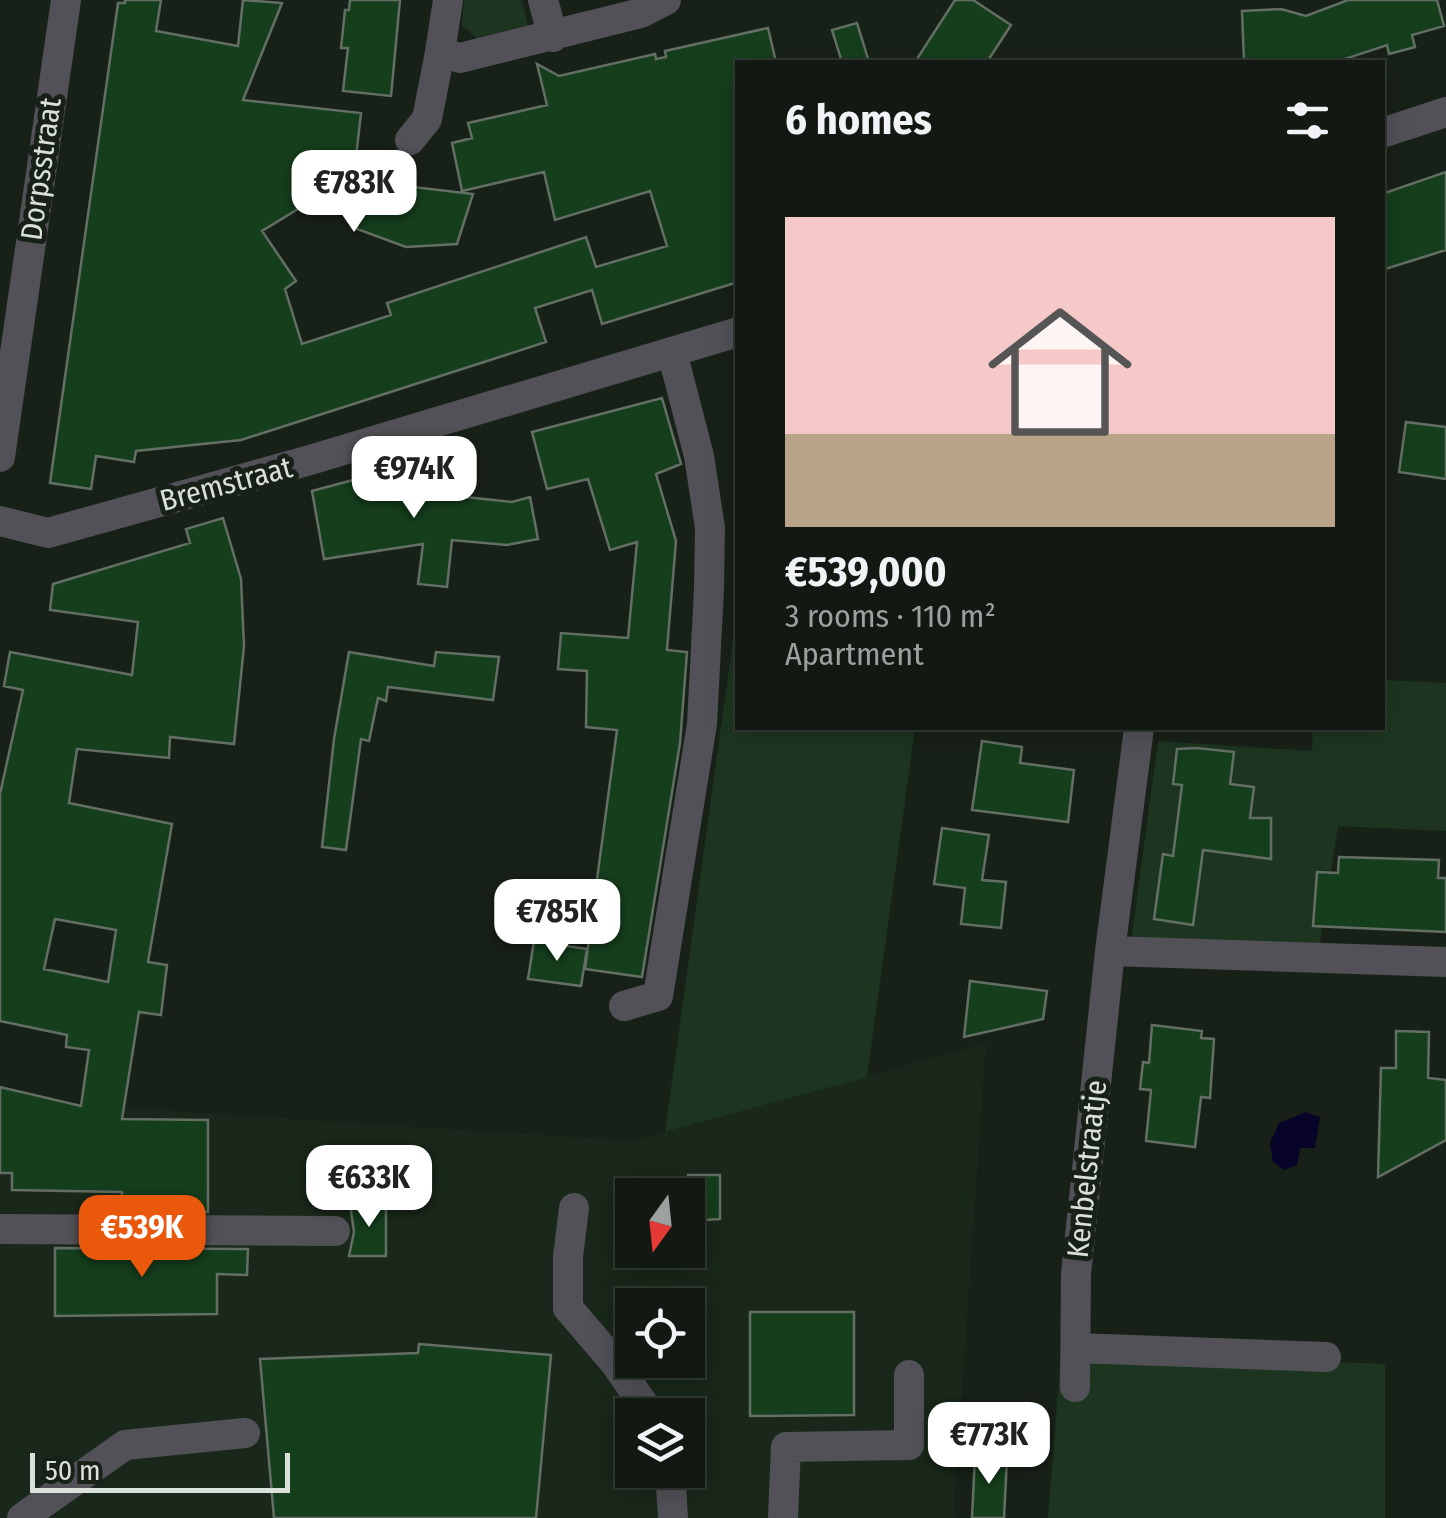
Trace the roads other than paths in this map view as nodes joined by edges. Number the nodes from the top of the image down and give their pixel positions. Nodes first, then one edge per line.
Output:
1 (66, 0) edge
2 (448, 0) edge
3 (542, 0) edge
4 (666, 0) edge
5 (553, 37) junction
6 (440, 52) junction
7 (1446, 112) edge
8 (1385, 132) edge
9 (410, 140) dead end
10 (735, 333) edge
11 (672, 352) junction
12 (0, 457) edge
13 (0, 521) edge
14 (1139, 730) edge
15 (1110, 951) junction
16 (1446, 962) edge
17 (624, 1006) dead end
18 (574, 1208) dead end
19 (0, 1228) edge
20 (335, 1231) dead end
21 (1076, 1348) junction
22 (1326, 1357) dead end
23 (909, 1374) dead end
24 (1075, 1387) dead end
25 (639, 1398) edge
26 (245, 1433) dead end
27 (671, 1488) edge
28 (22, 1518) edge
29 (672, 1518) edge
30 (783, 1518) edge

1 - 12 street, Dorpsstraat
2 - 6 street
3 - 5 street
4 - 5 street
5 - 6 street
6 - 9 street
7 - 8 street
10 - 11 street, Bremstraat
11 - 13 street, Bremstraat
11 - 17 street
14 - 15 street, Kenbelstraatje
15 - 16 street
15 - 21 street, Kenbelstraatje
18 - 25 street
19 - 20 street
21 - 22 street
21 - 24 street, Kenbelstraatje
23 - 30 street
26 - 28 street
27 - 29 street

